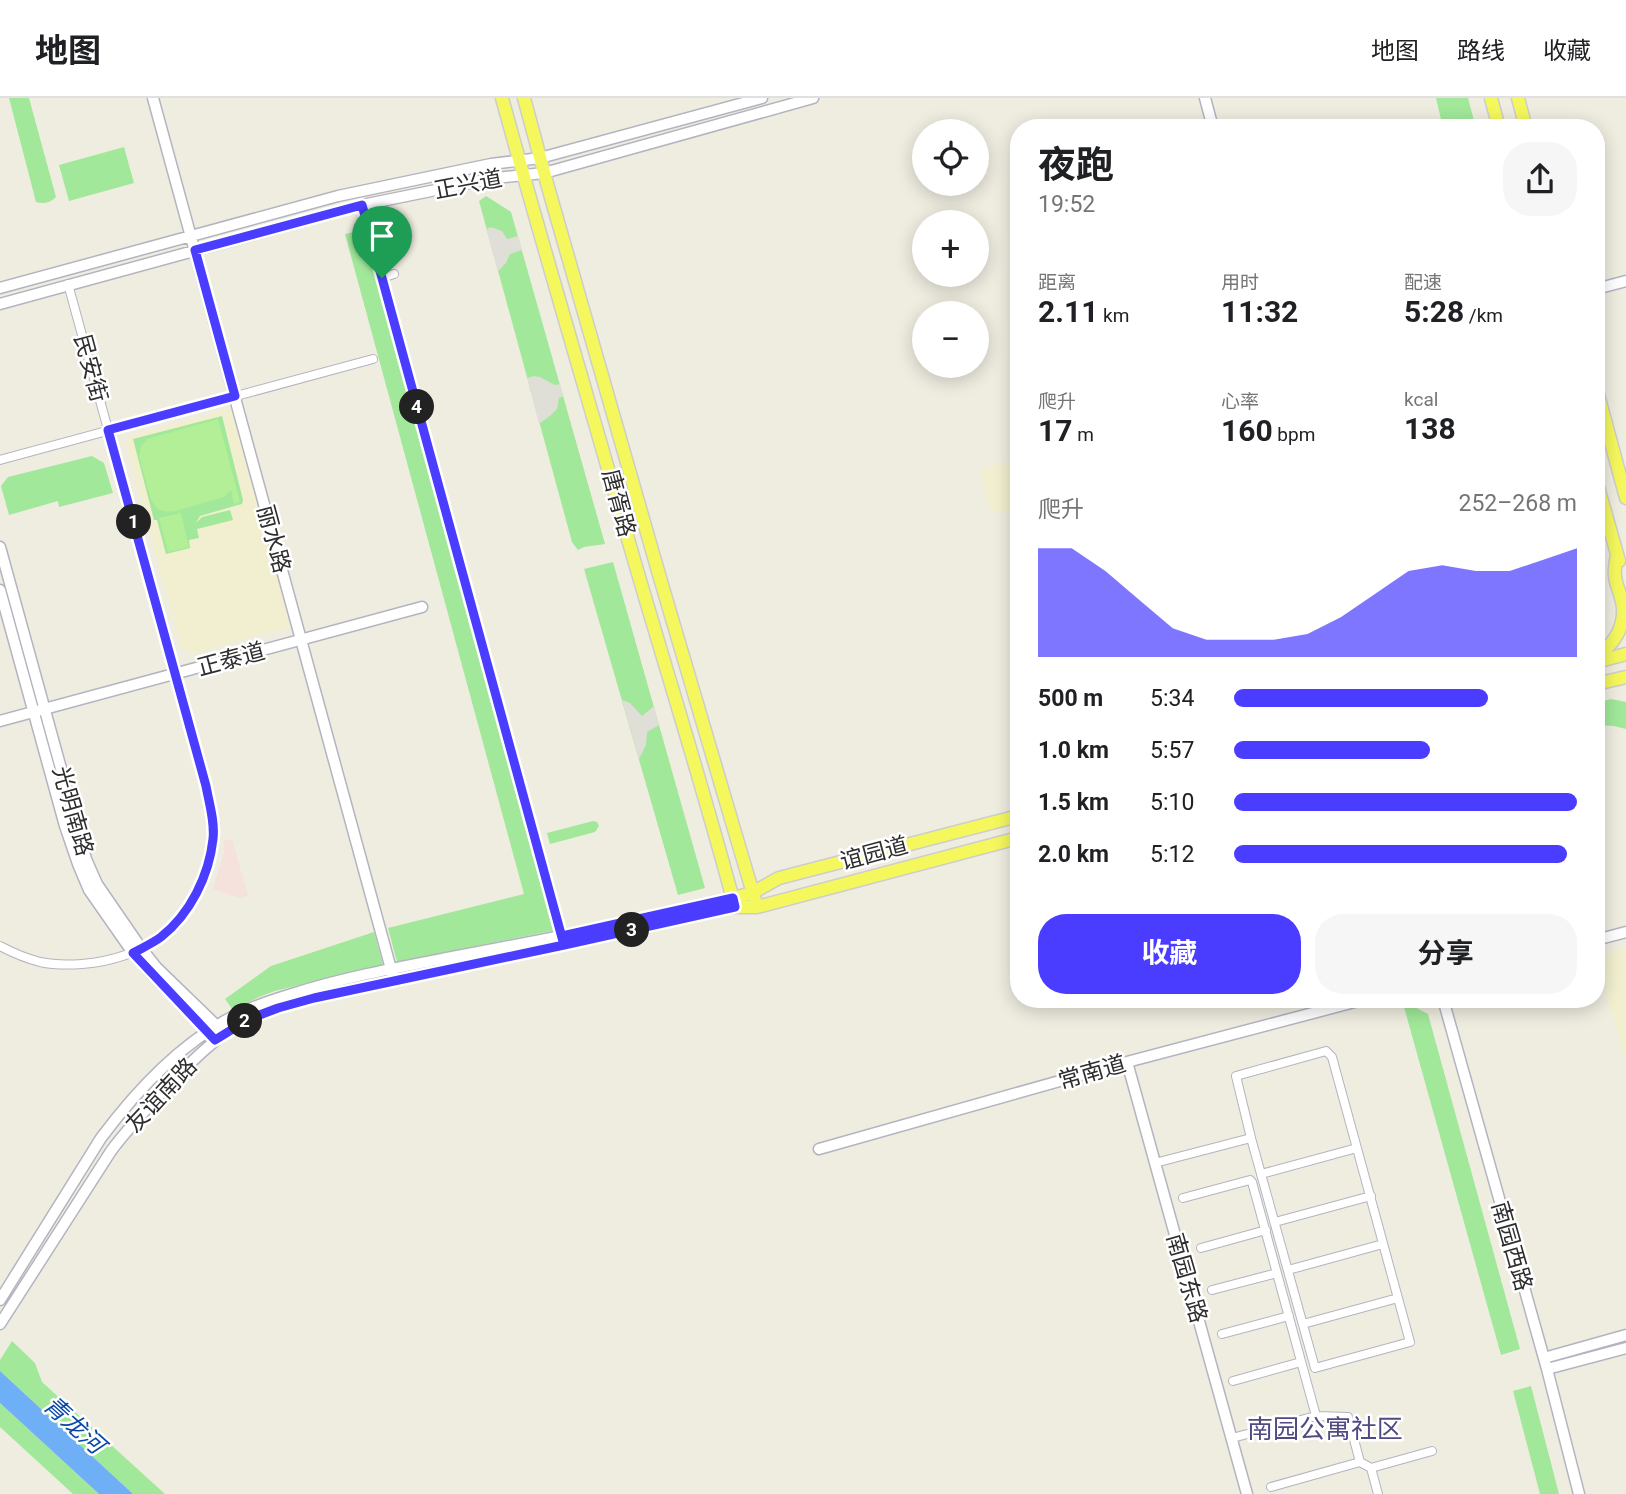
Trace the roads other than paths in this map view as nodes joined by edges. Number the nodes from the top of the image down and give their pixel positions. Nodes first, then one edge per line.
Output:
1 (153, 98) edge
2 (502, 98) edge
3 (524, 98) edge
4 (762, 98) edge
5 (813, 98) edge
6 (1205, 98) edge
7 (1491, 98) edge
8 (1518, 98) edge
9 (1211, 119) edge
10 (1497, 119) edge
11 (1524, 119) edge
12 (540, 158) junction
13 (519, 161) junction
14 (544, 173) junction
15 (523, 174) junction
16 (362, 205) junction
17 (191, 236) junction
18 (195, 250) junction
19 (394, 274) dead end
20 (382, 278) junction
21 (1626, 281) edge
22 (68, 284) junction
23 (1605, 287) edge
24 (0, 288) edge
25 (0, 304) edge
26 (373, 359) dead end
27 (235, 396) junction
28 (1605, 420) edge
29 (108, 430) junction
30 (0, 460) edge
31 (1626, 498) edge
32 (1605, 512) edge
33 (0, 547) edge
34 (1617, 554) junction
35 (1626, 587) edge
36 (0, 590) edge
37 (422, 607) dead end
38 (301, 640) junction
39 (1605, 649) edge
40 (1626, 654) edge
41 (1605, 660) edge
42 (175, 674) junction
43 (1626, 677) edge
44 (1605, 682) edge
45 (1626, 686) edge
46 (1605, 688) edge
47 (45, 708) junction
48 (33, 712) junction
49 (0, 721) edge
50 (1010, 818) edge
51 (1010, 840) edge
52 (752, 893) junction
53 (734, 903) junction
54 (757, 907) junction
55 (1626, 932) edge
56 (1605, 938) edge
57 (563, 941) junction
58 (0, 946) edge
59 (137, 951) junction
60 (392, 974) junction
61 (1332, 1008) edge
62 (1446, 1008) edge
63 (216, 1033) junction
64 (1127, 1062) junction
65 (1251, 1138) junction
66 (1357, 1148) junction
67 (819, 1149) dead end
68 (1155, 1163) junction
69 (1261, 1174) junction
70 (1370, 1196) junction
71 (1183, 1198) dead end
72 (1275, 1222) junction
73 (1266, 1230) junction
74 (1383, 1244) junction
75 (1201, 1248) dead end
76 (1288, 1270) junction
77 (1277, 1273) junction
78 (1212, 1290) dead end
79 (1398, 1298) junction
80 (0, 1300) edge
81 (1289, 1316) junction
82 (1, 1319) edge
83 (1303, 1324) junction
84 (1222, 1334) dead end
85 (1626, 1335) edge
86 (1626, 1348) edge
87 (1301, 1362) junction
88 (1545, 1364) junction
89 (1233, 1381) dead end
90 (1316, 1416) junction
91 (1232, 1438) junction
92 (1432, 1451) dead end
93 (1360, 1462) junction
94 (1371, 1468) junction
95 (1271, 1487) dead end
96 (1247, 1494) edge
97 (1378, 1494) edge
98 (1579, 1494) edge

1 - 17 main road, 丽水路
2 - 13 main road, 唐胥路
3 - 12 main road, 唐胥路
4 - 12 main road, 正兴道
5 - 14 main road, 正兴道
6 - 9 main road
7 - 10 main road
8 - 11 main road
12 - 13 main road, 正兴道
12 - 14 main road, 唐胥路
13 - 15 main road, 唐胥路
13 - 17 main road, 正兴道
14 - 15 main road, 正兴道
14 - 52 main road, 唐胥路
15 - 16 main road, 正兴道
15 - 53 main road, 唐胥路
16 - 18 main road, 正兴道
16 - 20 street
17 - 18 main road, 丽水路
17 - 24 main road, 正兴道
18 - 22 main road, 正兴道
18 - 27 main road, 丽水路
19 - 20 street
20 - 57 street
21 - 23 main road
22 - 25 main road, 正兴道
22 - 29 street, 民安街
26 - 27 street
27 - 29 street
27 - 38 main road, 丽水路
28 - 31 main road
29 - 30 street
29 - 42 street, 民安街
32 - 34 main road
33 - 47 main road, 光明南路
34 - 35 main road
34 - 39 main road
36 - 48 main road, 光明南路
37 - 38 main road, 正泰道
38 - 42 main road, 正泰道
38 - 60 main road, 丽水路
40 - 41 main road
42 - 47 main road, 正泰道
42 - 59 street, 民安街
43 - 44 main road
45 - 46 main road
47 - 48 main road, 正泰道
47 - 59 main road, 光明南路
48 - 49 main road, 正泰道
48 - 59 main road, 光明南路
50 - 52 main road, 谊园道
51 - 54 main road, 谊园道
52 - 53 main road, 谊园道
52 - 54 main road, 唐胥路
53 - 54 main road, 谊园道
53 - 57 main road, 友谊南路
55 - 56 main road
57 - 60 main road, 友谊南路
58 - 59 street
59 - 63 main road, 光明南路
60 - 63 main road, 友谊南路
61 - 64 main road, 常南道
62 - 88 main road, 南园西路
63 - 80 main road, 友谊南路
63 - 82 main road, 友谊南路
64 - 67 main road, 常南道
64 - 68 main road, 南园东路
65 - 66 street
65 - 68 street
65 - 69 street
66 - 69 street
66 - 70 street
68 - 91 main road, 南园东路
69 - 72 street
70 - 72 street
70 - 74 street
71 - 73 street
72 - 76 street
73 - 75 street
73 - 77 street
74 - 76 street
74 - 79 street
76 - 83 street
77 - 78 street
77 - 81 street
79 - 83 street
79 - 83 street
81 - 84 street
81 - 87 street
85 - 88 main road
86 - 88 main road
87 - 89 street
87 - 90 street
88 - 98 main road, 南园西路
90 - 91 street
90 - 93 street
91 - 96 main road, 南园东路
92 - 94 street
93 - 94 street
93 - 95 street
94 - 97 street

